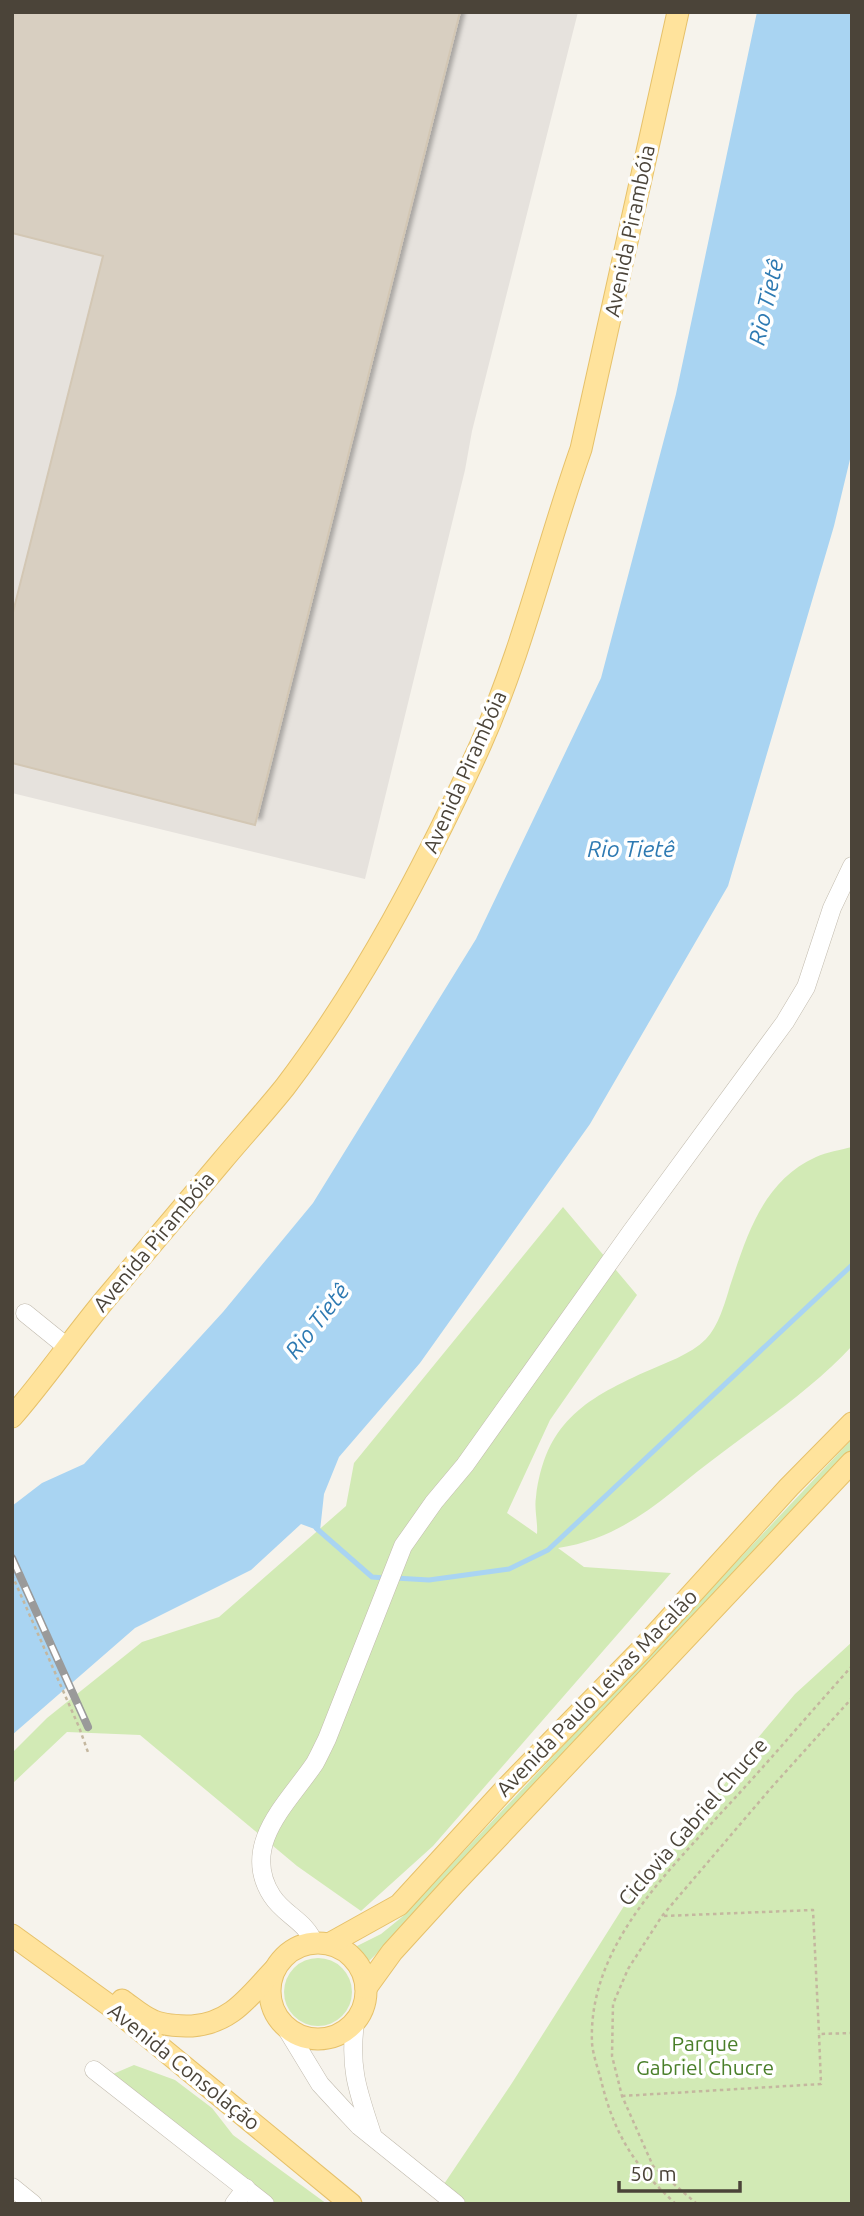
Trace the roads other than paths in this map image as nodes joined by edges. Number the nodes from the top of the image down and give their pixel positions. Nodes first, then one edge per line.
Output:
1 (678, 12) edge
2 (852, 866) edge
3 (25, 1313) dead end
4 (67, 1347) junction
5 (12, 1416) edge
6 (852, 1423) edge
7 (852, 1462) edge
8 (12, 1934) edge
9 (321, 1944) junction
10 (277, 1968) junction
11 (84, 1987) junction
12 (366, 1987) junction
13 (355, 2023) junction
14 (286, 2028) junction
15 (94, 2070) dead end
16 (372, 2134) junction
17 (12, 2187) edge
18 (246, 2188) junction
19 (33, 2204) edge
20 (234, 2204) edge
21 (265, 2204) edge
22 (351, 2204) edge
23 (456, 2204) edge

1 - 4 main road, Avenida Pirambóia
2 - 9 street
3 - 4 street
4 - 5 main road, Avenida Pirambóia
6 - 9 main road, Avenida Paulo Leivas Macalão
7 - 12 main road, Avenida Paulo Leivas Macalão
8 - 11 main road, Avenida Consolação
9 - 10 main road
9 - 12 main road
10 - 11 main road
10 - 14 main road
11 - 22 main road, Avenida Consolação
12 - 13 main road
13 - 14 main road
13 - 16 street
14 - 16 street
15 - 18 street
16 - 23 street
17 - 19 street
18 - 20 street
18 - 21 street

